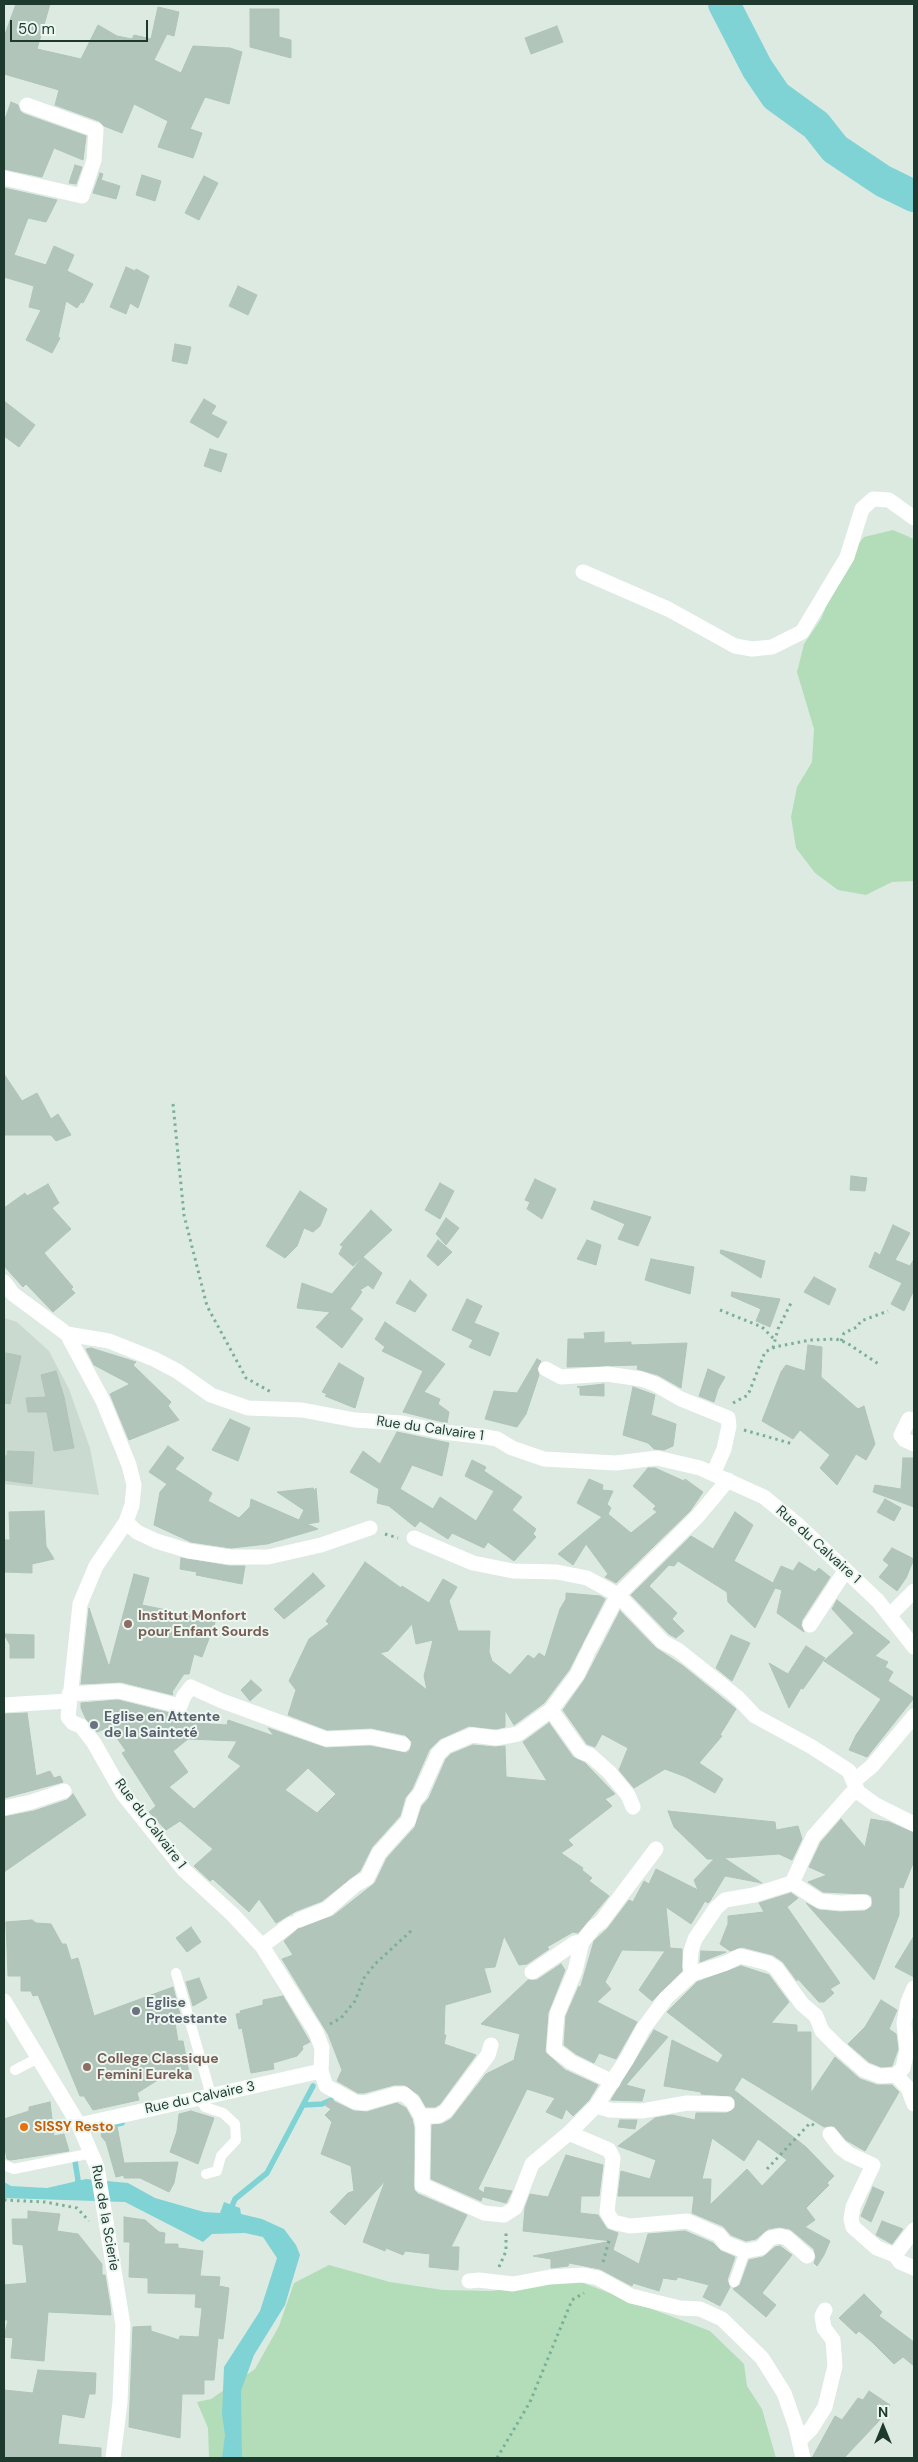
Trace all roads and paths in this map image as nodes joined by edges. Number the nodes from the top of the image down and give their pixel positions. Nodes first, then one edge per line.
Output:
1 (27, 105) dead end
2 (4, 178) edge
3 (914, 518) edge
4 (583, 572) dead end
5 (173, 1104) dead end
6 (7, 1292) edge
7 (792, 1301) dead end
8 (720, 1310) dead end
9 (888, 1311) dead end
10 (67, 1334) junction
11 (775, 1340) junction
12 (841, 1341) junction
13 (773, 1348) junction
14 (880, 1365) dead end
15 (546, 1369) dead end
16 (278, 1396) dead end
17 (909, 1419) dead end
18 (726, 1421) junction
19 (793, 1444) dead end
20 (914, 1444) edge
21 (713, 1474) junction
22 (728, 1480) junction
23 (126, 1522) junction
24 (370, 1528) joint
25 (414, 1538) joint
26 (845, 1570) junction
27 (914, 1591) edge
28 (618, 1595) junction
29 (890, 1616) junction
30 (810, 1625) dead end
31 (914, 1647) edge
32 (69, 1698) junction
33 (4, 1705) edge
34 (551, 1710) junction
35 (914, 1716) edge
36 (404, 1744) dead end
37 (856, 1787) junction
38 (64, 1792) dead end
39 (633, 1807) dead end
40 (4, 1808) edge
41 (914, 1824) edge
42 (656, 1848) dead end
43 (792, 1884) junction
44 (864, 1902) dead end
45 (412, 1930) dead end
46 (582, 1942) junction
47 (262, 1946) junction
48 (532, 1972) dead end
49 (176, 1973) dead end
50 (692, 1974) junction
51 (914, 1988) edge
52 (4, 2000) edge
53 (316, 2032) junction
54 (491, 2045) dead end
55 (38, 2058) junction
56 (15, 2070) dead end
57 (321, 2071) junction
58 (896, 2075) junction
59 (613, 2082) junction
60 (205, 2096) junction
61 (727, 2104) dead end
62 (914, 2104) edge
63 (596, 2106) junction
64 (421, 2116) junction
65 (80, 2125) junction
66 (569, 2133) junction
67 (830, 2134) joint
68 (92, 2153) junction
69 (4, 2165) edge
70 (767, 2169) dead end
71 (206, 2174) dead end
72 (4, 2200) edge
73 (504, 2215) junction
74 (613, 2222) junction
75 (108, 2229) junction
76 (914, 2230) edge
77 (745, 2251) junction
78 (895, 2255) junction
79 (807, 2256) dead end
80 (914, 2268) edge
81 (598, 2278) junction
82 (469, 2281) dead end
83 (496, 2282) junction
84 (734, 2282) dead end
85 (825, 2310) dead end
86 (799, 2441) junction
87 (113, 2458) edge
88 (497, 2458) edge
89 (803, 2458) edge

1 - 2 street
3 - 4 street
5 - 16 path
6 - 10 street, Rue du Calvaire 1
7 - 11 path
8 - 11 path
9 - 12 path
10 - 21 street, Rue du Calvaire 1
10 - 23 street, Rue du Calvaire 1
11 - 13 path
12 - 13 path
12 - 14 path
13 - 18 path
15 - 18 street
17 - 20 street
18 - 19 path
18 - 21 street
21 - 22 street, Rue du Calvaire 1
22 - 26 street, Rue du Calvaire 1
22 - 28 street
23 - 24 street
23 - 32 street, Rue du Calvaire 1
24 - 25 path
25 - 28 street
26 - 29 street, Rue du Calvaire 1
26 - 30 street
27 - 29 street
28 - 34 street
28 - 37 street
29 - 31 street, Rue du Calvaire 1
32 - 33 street
32 - 36 street
32 - 47 street, Rue du Calvaire 1
34 - 39 street
34 - 47 street
35 - 37 street
37 - 41 street
37 - 43 street
38 - 40 street
42 - 46 street
43 - 44 street
43 - 50 street
45 - 53 path
46 - 48 street
46 - 59 street
47 - 53 street, Rue du Calvaire 1
49 - 60 lane
50 - 58 street
50 - 59 street
51 - 58 street
52 - 55 street, Rue de la Scierie
53 - 57 street, Rue du Calvaire 1
54 - 64 street
55 - 56 lane
55 - 65 street, Rue de la Scierie
57 - 60 street, Rue du Calvaire 3
57 - 64 street
58 - 62 street
59 - 63 street
60 - 65 street, Rue du Calvaire 3
60 - 71 lane
61 - 63 street
63 - 66 street
64 - 73 street
65 - 68 street, Rue de la Scierie
66 - 73 street
66 - 74 street
67 - 70 path
67 - 78 street
68 - 69 lane
68 - 75 street, Rue de la Scierie
72 - 75 path
73 - 83 path
74 - 77 street
74 - 81 path
75 - 87 street, Rue de la Scierie
76 - 78 street
77 - 79 street
77 - 84 lane
78 - 80 street
81 - 83 street
81 - 86 street
81 - 88 path
82 - 83 street
85 - 86 street
86 - 89 street

